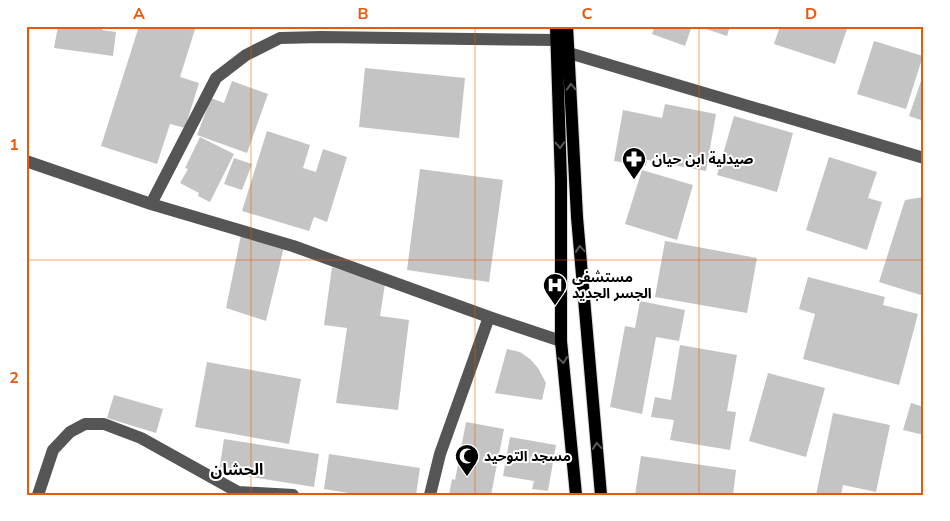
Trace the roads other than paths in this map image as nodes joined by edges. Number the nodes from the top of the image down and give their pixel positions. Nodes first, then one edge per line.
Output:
1 (556, 26) edge
2 (567, 26) edge
3 (557, 40) junction
4 (569, 53) junction
5 (924, 158) edge
6 (26, 161) edge
7 (151, 204) junction
8 (489, 317) junction
9 (560, 341) junction
10 (38, 495) edge
11 (293, 495) edge
12 (430, 495) edge
13 (576, 495) edge
14 (601, 495) edge

1 - 3 main road
2 - 4 main road
3 - 7 street
3 -> 9 main road
4 - 5 street
14 -> 4 main road
6 - 7 street
7 - 8 street
8 - 9 street
8 - 12 street
9 -> 13 main road
10 - 11 street

